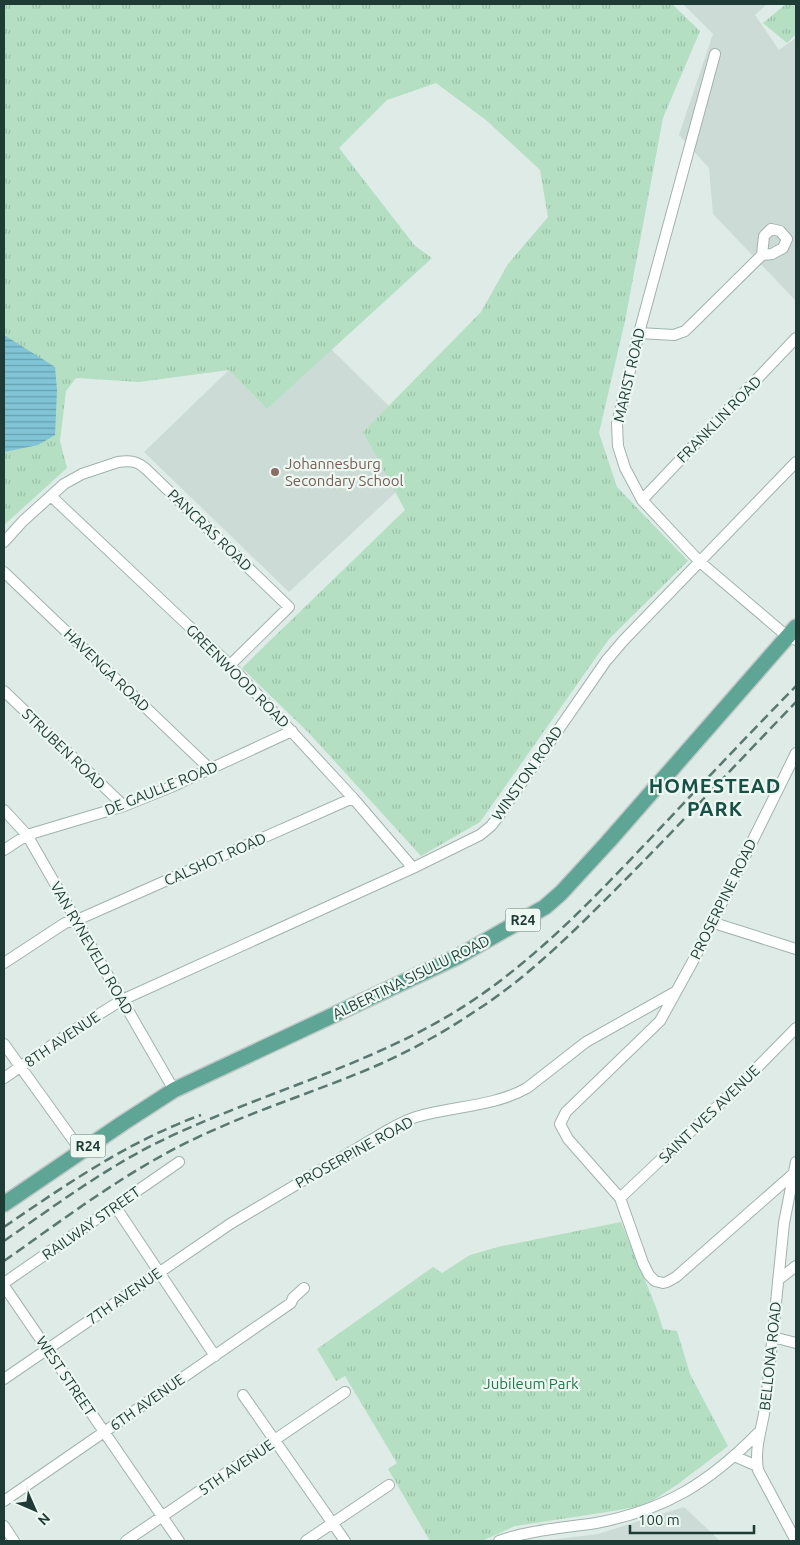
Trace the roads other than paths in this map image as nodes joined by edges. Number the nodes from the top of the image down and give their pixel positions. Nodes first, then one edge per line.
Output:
1 (715, 54) dead end
2 (762, 255) dead end
3 (639, 332) junction
4 (796, 338) edge
5 (796, 462) edge
6 (51, 496) junction
7 (642, 500) junction
8 (4, 542) edge
9 (700, 562) junction
10 (4, 572) edge
11 (793, 634) edge
12 (230, 666) junction
13 (4, 692) edge
14 (292, 731) junction
15 (796, 753) edge
16 (210, 769) junction
17 (353, 798) junction
18 (124, 806) junction
19 (4, 810) edge
20 (27, 835) junction
21 (4, 850) edge
22 (413, 868) junction
23 (77, 920) junction
24 (711, 922) junction
25 (796, 949) edge
26 (4, 963) edge
27 (676, 992) junction
28 (122, 1000) junction
29 (796, 1028) edge
30 (4, 1044) edge
31 (20, 1067) junction
32 (4, 1078) edge
33 (174, 1090) junction
34 (81, 1151) junction
35 (179, 1162) dead end
36 (796, 1162) edge
37 (793, 1174) junction
38 (620, 1198) junction
39 (4, 1204) edge
40 (115, 1206) junction
41 (246, 1214) joint
42 (796, 1266) edge
43 (160, 1272) junction
44 (778, 1280) junction
45 (4, 1284) edge
46 (304, 1288) dead end
47 (773, 1337) junction
48 (796, 1343) edge
49 (47, 1349) junction
50 (215, 1356) junction
51 (4, 1379) edge
52 (345, 1392) dead end
53 (243, 1395) dead end
54 (759, 1431) junction
55 (104, 1432) junction
56 (274, 1440) junction
57 (734, 1456) junction
58 (757, 1466) junction
59 (389, 1485) dead end
60 (4, 1501) edge
61 (162, 1517) junction
62 (333, 1523) junction
63 (4, 1526) edge
64 (14, 1541) edge
65 (126, 1541) edge
66 (179, 1541) edge
67 (306, 1541) edge
68 (345, 1541) edge
69 (499, 1541) edge
70 (796, 1541) edge

1 - 3 street, MARIST ROAD
2 - 3 street
3 - 7 street, MARIST ROAD
4 - 7 street, FRANKLIN ROAD
5 - 9 street, WINSTON ROAD
6 - 8 street
6 - 12 street, GREENWOOD ROAD
6 - 12 street, PANCRAS ROAD
7 - 9 street, MARIST ROAD
9 - 11 street, MARIST ROAD
9 - 22 street, WINSTON ROAD
10 - 16 street, HAVENGA ROAD
11 - 33 main road, ALBERTINA SISULU ROAD / R24
12 - 14 street, GREENWOOD ROAD
13 - 18 street, STRUBEN ROAD
14 - 16 street, DE GAULLE ROAD
14 - 17 street, GREENWOOD ROAD
15 - 24 street, PROSERPINE ROAD
16 - 18 street, DE GAULLE ROAD
17 - 22 street, GREENWOOD ROAD
17 - 23 street, CALSHOT ROAD
18 - 20 street, DE GAULLE ROAD
19 - 20 street, VAN RYNEVELD ROAD
20 - 21 street, DE GAULLE ROAD
20 - 23 street, VAN RYNEVELD ROAD
22 - 28 street, WINSTON ROAD
23 - 26 street, CALSHOT ROAD
23 - 28 street, VAN RYNEVELD ROAD
24 - 25 street
24 - 27 street, PROSERPINE ROAD
27 - 38 street, PROSERPINE ROAD
27 - 41 street, PROSERPINE ROAD
28 - 31 street, 8TH AVENUE
28 - 33 street, VAN RYNEVELD ROAD
29 - 38 street, SAINT IVES AVENUE
30 - 31 street
31 - 32 street, 8TH AVENUE
31 - 34 street
33 - 34 main road, ALBERTINA SISULU ROAD / R24
34 - 39 main road, ALBERTINA SISULU ROAD / R24
35 - 40 street, RAILWAY STREET
36 - 37 street, BELLONA ROAD
37 - 38 street
37 - 44 street, BELLONA ROAD
40 - 43 street
40 - 45 street, RAILWAY STREET
41 - 43 street, 7TH AVENUE
42 - 44 street
43 - 49 street, 7TH AVENUE
43 - 50 street
44 - 47 street, BELLONA ROAD
45 - 49 street, WEST STREET
46 - 50 street, 6TH AVENUE
47 - 48 street
47 - 54 street, BELLONA ROAD
49 - 51 street, 7TH AVENUE
49 - 55 street, WEST STREET
50 - 55 street, 6TH AVENUE
52 - 56 street, 5TH AVENUE
53 - 56 street
54 - 57 street
54 - 58 street, BELLONA ROAD
55 - 60 street, 6TH AVENUE
55 - 61 street, WEST STREET
56 - 61 street, 5TH AVENUE
56 - 62 street
57 - 58 street
57 - 69 street
58 - 70 street, BELLONA ROAD
59 - 62 street
61 - 65 street, 5TH AVENUE
61 - 66 street, WEST STREET
62 - 67 street
62 - 68 street
63 - 64 street

